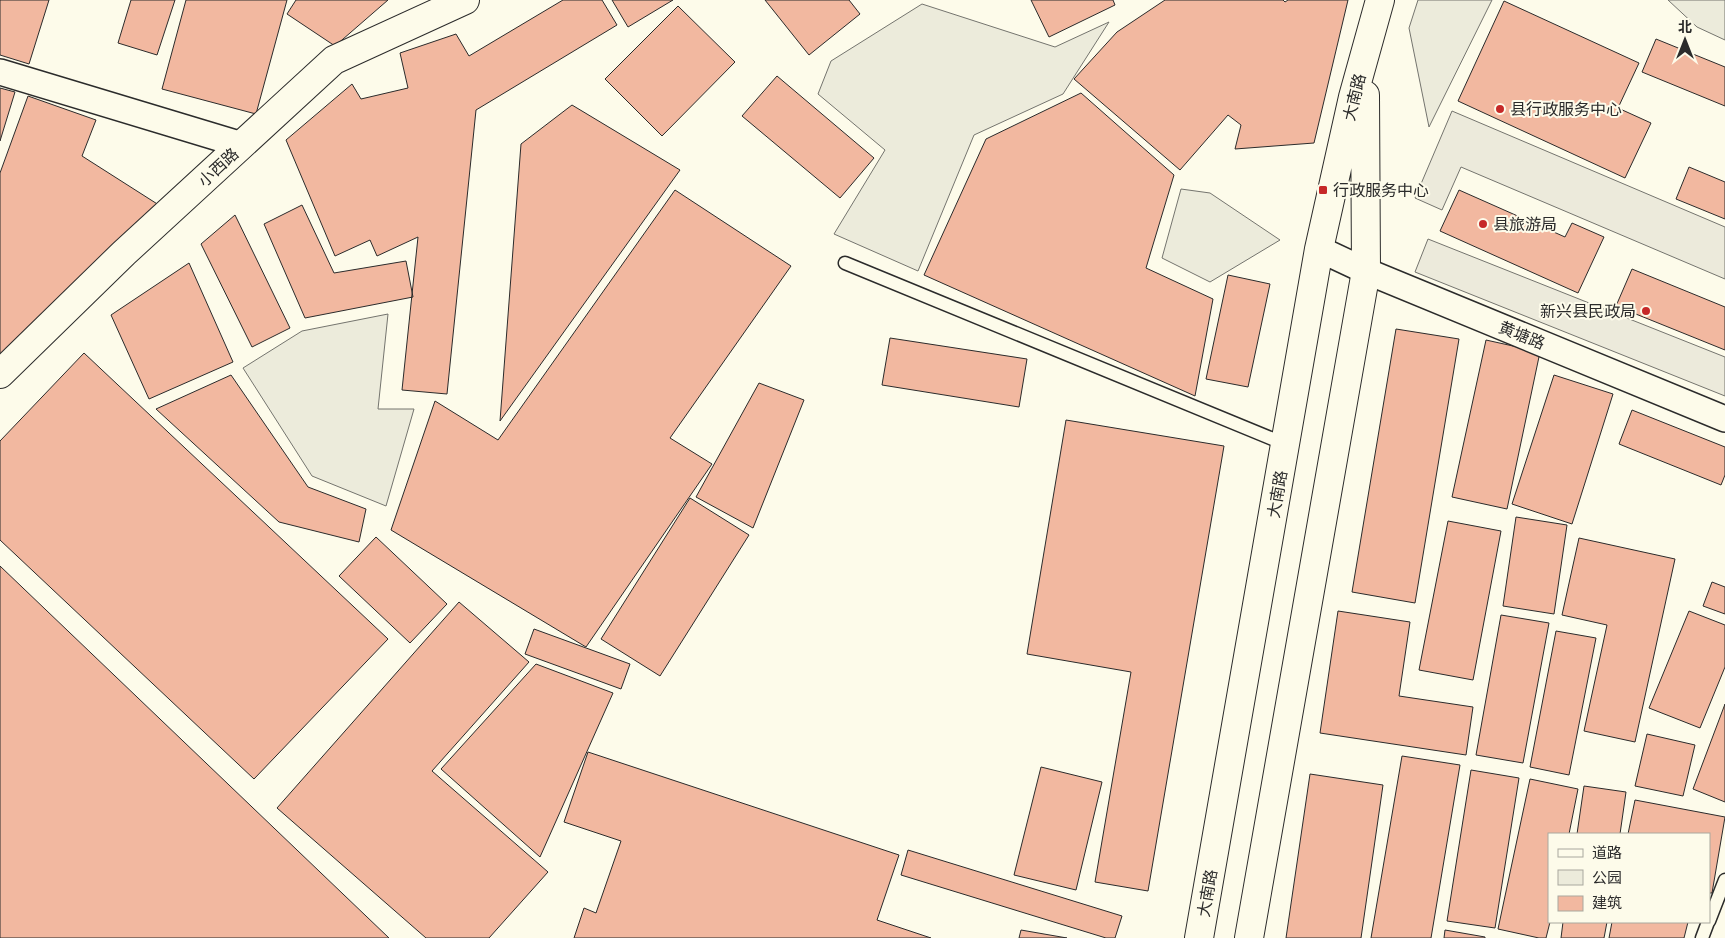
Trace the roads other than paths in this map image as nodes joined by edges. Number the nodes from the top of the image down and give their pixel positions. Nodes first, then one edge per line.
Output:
1 (1380, 0) edge
2 (459, 1) edge
3 (1365, 52) junction
4 (0, 72) edge
5 (242, 145) junction
6 (1319, 249) junction
7 (845, 263) dead end
8 (1366, 270) junction
9 (0, 374) edge
10 (1725, 419) edge
11 (1286, 444) junction
12 (1725, 880) edge
13 (1710, 918) edge
14 (1708, 923) edge
15 (1199, 938) edge
16 (1249, 938) edge
17 (1702, 938) edge

1 - 3 street, 大南路
2 - 5 street, 小西路
3 - 6 street, 大南路
3 - 8 street, 大南路
4 - 5 street
5 - 9 street, 小西路
6 - 8 street, 黄塘路
6 - 11 street, 大南路
7 - 11 lane
8 - 10 street, 黄塘路
8 - 16 street, 大南路
11 - 15 street, 大南路
12 - 13 lane
14 - 17 lane

